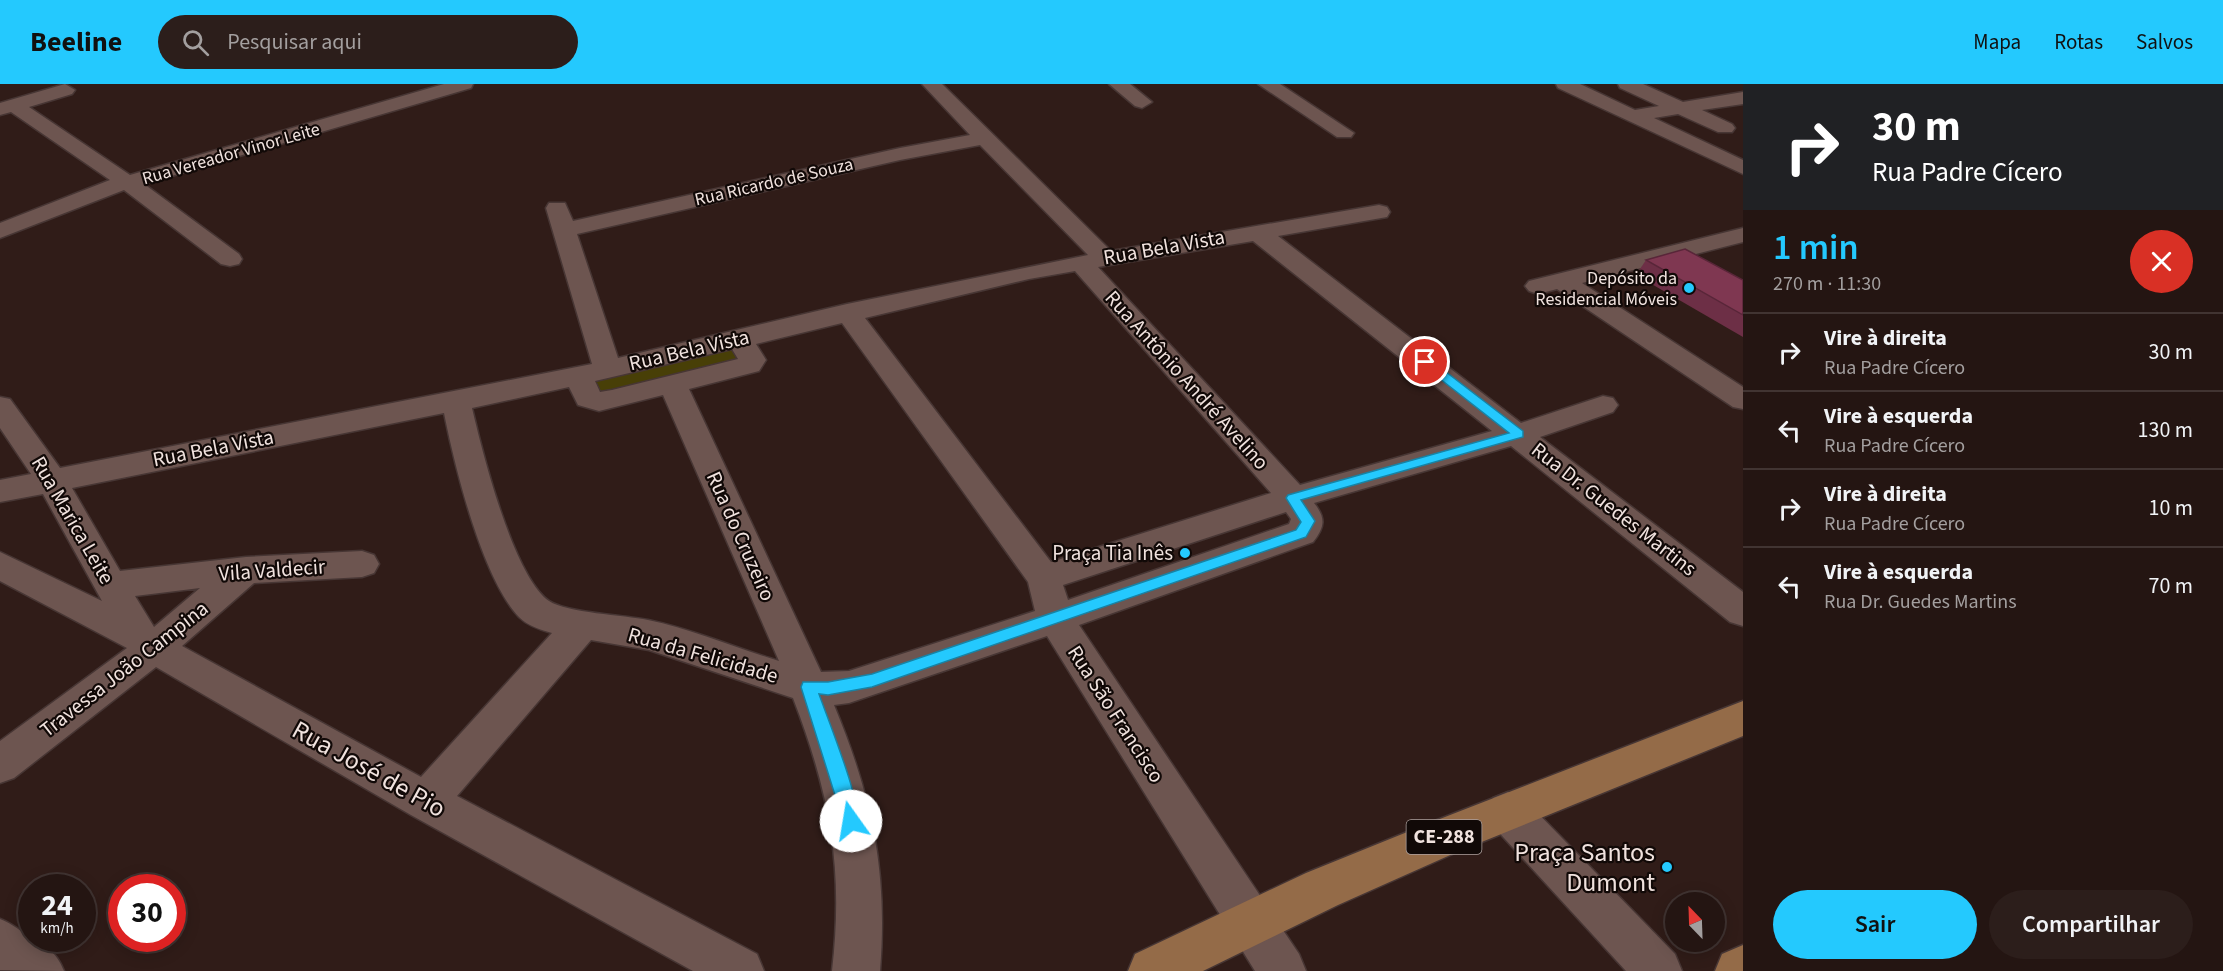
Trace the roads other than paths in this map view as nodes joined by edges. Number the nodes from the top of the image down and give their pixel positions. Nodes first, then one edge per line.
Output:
1 (464, 84) edge
2 (932, 84) edge
3 (1118, 84) edge
4 (1267, 84) edge
5 (1565, 84) edge
6 (1627, 84) edge
7 (61, 87) edge
8 (1698, 88) dead end
9 (1735, 100) edge
10 (1142, 102) dead end
11 (7, 107) edge
12 (1680, 108) junction
13 (1632, 116) junction
14 (1344, 133) dead end
15 (985, 138) junction
16 (1679, 138) junction
17 (1743, 168) edge
18 (129, 183) junction
19 (1379, 212) dead end
20 (0, 231) edge
21 (1256, 231) junction
22 (1743, 236) edge
23 (230, 259) dead end
24 (1092, 260) junction
25 (847, 312) junction
26 (739, 338) junction
27 (607, 369) junction
28 (578, 376) junction
29 (673, 385) junction
30 (1743, 400) edge
31 (456, 402) junction
32 (1603, 405) dead end
33 (0, 406) edge
34 (1519, 434) junction
35 (51, 479) junction
36 (0, 491) edge
37 (1293, 498) junction
38 (362, 564) dead end
39 (0, 565) edge
40 (246, 570) junction
41 (1044, 578) junction
42 (111, 585) junction
43 (1743, 612) edge
44 (1055, 619) junction
45 (583, 624) junction
46 (148, 643) junction
47 (809, 687) junction
48 (1743, 718) edge
49 (0, 765) edge
50 (426, 801) junction
51 (1508, 812) junction
52 (1252, 924) junction
53 (0, 942) edge
54 (1743, 969) edge
55 (40, 971) edge
56 (740, 971) edge
57 (856, 971) edge
58 (1152, 971) edge
59 (1282, 971) edge
60 (1658, 971) edge
61 (1739, 971) edge

1 - 18 street, Rua Vereador Vinor Leite
2 - 15 street, Rua Antônio André Avelino
3 - 10 street
4 - 14 street
5 - 13 street
6 - 12 street
7 - 11 street
8 - 9 street
9 - 12 street
11 - 18 street
12 - 13 street
12 - 16 street
13 - 16 street
15 - 24 street, Rua Antônio André Avelino
15 - 27 street, Rua Ricardo de Souza
16 - 17 street
18 - 20 street, Rua Vereador Vinor Leite
18 - 23 street
19 - 21 street, Rua Bela Vista
21 - 24 street, Rua Bela Vista
21 - 34 street, Rua Dr. Guedes Martins
22 - 30 street
24 - 25 street, Rua Bela Vista
24 - 37 street, Rua Antônio André Avelino
25 - 26 street, Rua Bela Vista
25 - 41 street, Rua São Francisco
26 - 27 street, Rua Bela Vista
26 - 29 street
27 - 28 street, Rua Bela Vista
28 - 29 street
28 - 31 street, Rua Bela Vista
29 - 47 street, Rua do Cruzeiro
31 - 35 street, Rua Bela Vista
31 - 45 street, Rua da Felicidade
32 - 34 street
33 - 35 street, Rua Marica Leite
34 - 37 street
34 - 43 street, Rua Dr. Guedes Martins
35 - 36 street, Rua Bela Vista
35 - 42 street, Rua Marica Leite
37 - 41 street
37 - 44 street, Rua Antônio André Avelino
38 - 40 street, Vila Valdecir
39 - 46 street, Rua José de Pio
40 - 42 street, Vila Valdecir
40 - 46 street, Travessa João Campina
41 - 44 street, Rua São Francisco
42 - 46 street, Rua Marica Leite
44 - 47 street, Rua da Felicidade
44 - 52 street, Rua São Francisco
45 - 47 street, Rua da Felicidade
45 - 50 street
46 - 49 street, Travessa João Campina
46 - 50 street, Rua José de Pio
47 - 57 street, Rua do Cruzeiro
48 - 51 main road, CE-288
50 - 56 street, Rua José de Pio
51 - 52 main road, CE-288
51 - 60 street
52 - 58 main road, CE-288
52 - 59 street, Rua São Francisco
53 - 55 street
54 - 61 main road

